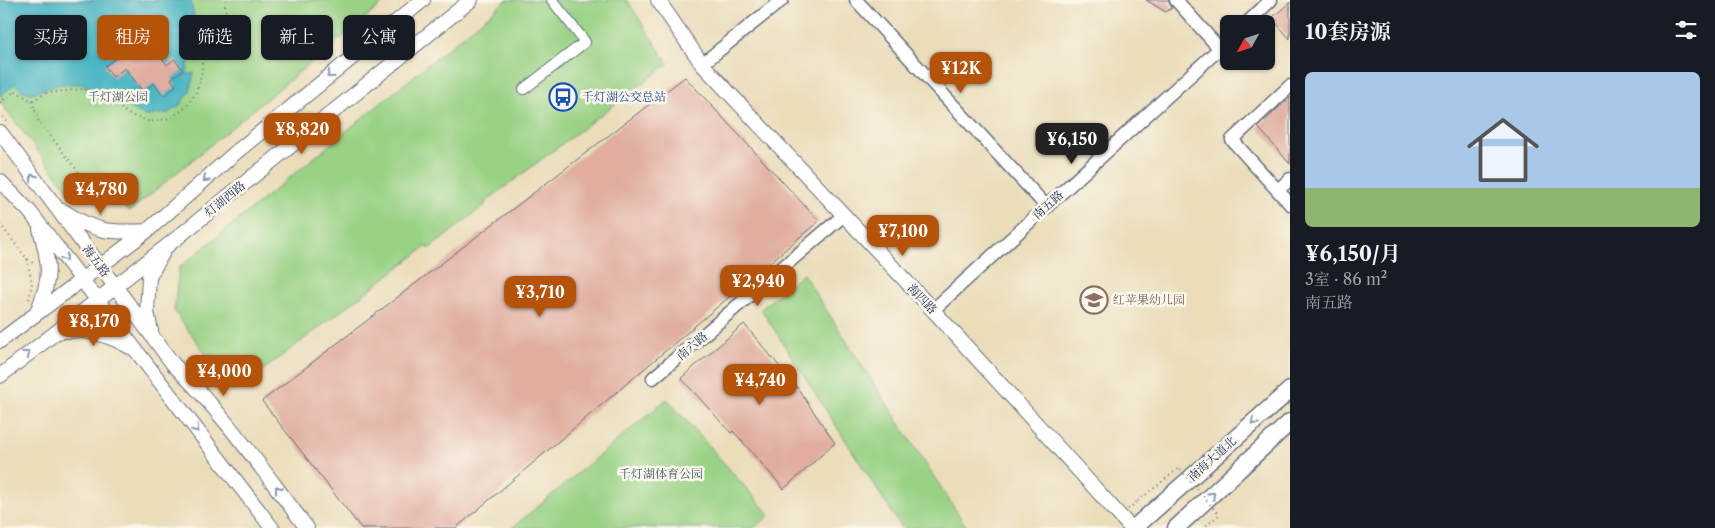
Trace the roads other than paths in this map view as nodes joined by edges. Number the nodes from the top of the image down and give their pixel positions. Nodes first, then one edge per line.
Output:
1 (422, 0) edge
2 (471, 0) edge
3 (552, 0) edge
4 (658, 0) edge
5 (782, 0) edge
6 (856, 0) edge
7 (1176, 0) edge
8 (1271, 0) edge
9 (1255, 15) edge
10 (1220, 40) edge
11 (1220, 48) edge
12 (702, 64) junction
13 (1290, 86) edge
14 (524, 89) dead end
15 (6, 130) edge
16 (1290, 179) edge
17 (0, 181) edge
18 (1278, 190) junction
19 (1290, 204) edge
20 (55, 206) junction
21 (1047, 206) junction
22 (844, 216) junction
23 (38, 221) junction
24 (147, 231) junction
25 (166, 246) junction
26 (99, 266) junction
27 (82, 279) junction
28 (115, 286) junction
29 (98, 301) junction
30 (32, 309) junction
31 (933, 310) junction
32 (54, 333) junction
33 (152, 337) junction
34 (0, 341) edge
35 (135, 350) junction
36 (0, 376) edge
37 (653, 378) dead end
38 (1290, 390) edge
39 (1290, 422) edge
40 (272, 528) edge
41 (307, 528) edge
42 (1132, 528) edge
43 (1176, 528) edge

1 -> 24 main road
2 - 25 main road, 灯湖西路
3 - 14 street
4 - 12 main road, 海四路
5 - 12 street
6 - 21 street
7 - 10 street
8 - 9 street
11 - 21 street, 南五路
12 - 22 main road, 海四路
13 - 18 street
20 -> 15 main road, 海五路
16 - 18 street
17 - 23 main road
18 - 19 street
20 - 24 main road
20 - 26 main road, 海五路
21 - 31 street, 南五路
22 - 31 main road, 海四路
22 - 37 street, 南六路
23 -> 27 main road
23 - 30 main road
24 - 26 main road
25 - 28 main road, 灯湖西路
25 - 33 main road
26 - 27 main road
26 - 28 main road, 海五路
27 - 29 main road
27 - 30 main road
28 - 29 main road, 灯湖西路
28 - 33 main road, 海五路
29 - 32 main road, 灯湖西路
29 - 35 main road
30 - 34 main road
31 - 42 main road, 海四路
32 - 35 main road
36 -> 32 main road, 灯湖西路
41 -> 33 main road, 海五路
35 -> 40 main road
38 -> 42 highway, 南海大道北
43 -> 39 highway, 南海大道北

